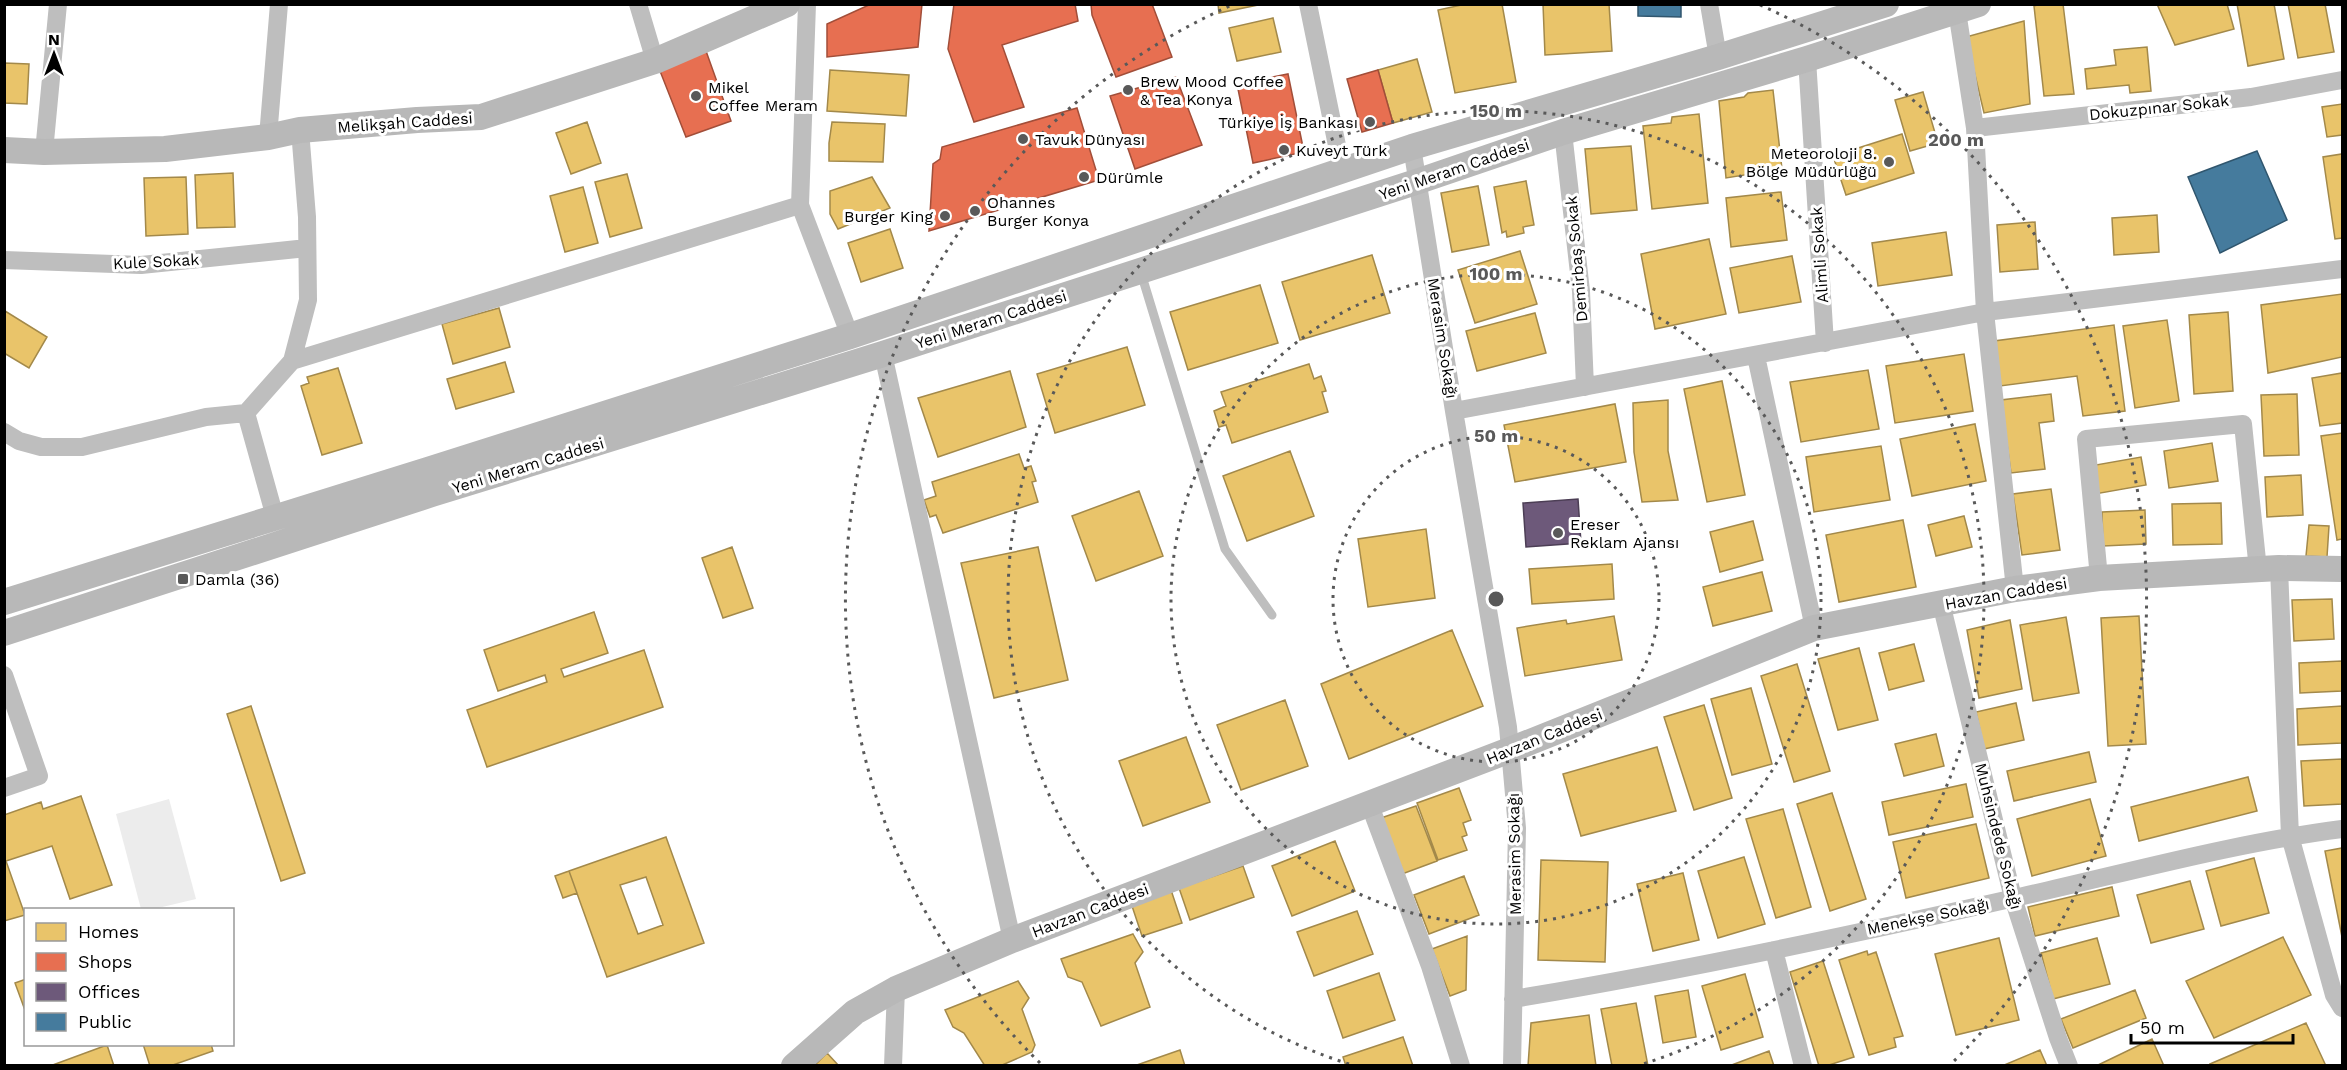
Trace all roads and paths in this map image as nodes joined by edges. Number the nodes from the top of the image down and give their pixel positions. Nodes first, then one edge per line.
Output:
1 (58, 4) edge
2 (279, 4) edge
3 (638, 4) edge
4 (807, 4) edge
5 (1308, 4) edge
6 (1709, 4) edge
7 (1886, 4) edge
8 (780, 6) edge
9 (1968, 8) edge
10 (1718, 57) junction
11 (1808, 59) junction
12 (655, 61) junction
13 (2343, 80) edge
14 (1976, 128) junction
15 (300, 130) junction
16 (1563, 132) junction
17 (268, 137) junction
18 (1412, 147) junction
19 (4, 150) edge
20 (44, 152) junction
21 (1342, 170) junction
22 (1419, 181) junction
23 (800, 205) junction
24 (307, 248) junction
25 (4, 260) edge
26 (2343, 269) edge
27 (1140, 271) junction
28 (1985, 312) junction
29 (850, 336) junction
30 (1825, 343) junction
31 (883, 354) junction
32 (1756, 356) junction
33 (292, 361) junction
34 (1585, 387) junction
35 (1454, 411) junction
36 (246, 413) junction
37 (4, 432) edge
38 (275, 517) junction
39 (2269, 569) junction
40 (2343, 569) edge
41 (2099, 578) junction
42 (2015, 589) junction
43 (4, 602) edge
44 (1941, 603) junction
45 (1272, 615) dead end
46 (1814, 627) junction
47 (4, 633) edge
48 (4, 675) edge
49 (1510, 750) junction
50 (4, 788) edge
51 (1369, 803) junction
52 (2343, 829) edge
53 (2290, 836) junction
54 (2013, 898) junction
55 (1012, 940) junction
56 (1774, 950) junction
57 (896, 989) junction
58 (1513, 999) junction
59 (2343, 1008) edge
60 (794, 1065) edge
61 (893, 1065) edge
62 (1461, 1065) edge
63 (1512, 1065) edge
64 (1803, 1065) edge
65 (2069, 1065) edge

1 - 20 street
2 - 17 street
3 - 12 street
4 - 23 street
5 - 21 street
6 - 10 street
7 - 10 main road, Yeni Meram Caddesi
8 - 12 main road, Melikşah Caddesi
9 - 11 main road, Yeni Meram Caddesi
9 - 14 street
10 - 18 main road, Yeni Meram Caddesi
11 - 16 main road, Yeni Meram Caddesi
11 - 30 street, Alimli Sokak
12 - 15 main road, Melikşah Caddesi
13 - 14 street, Dokuzpınar Sokak
14 - 28 street
15 - 17 main road, Melikşah Caddesi
15 - 24 street
16 - 22 main road, Yeni Meram Caddesi
16 - 34 street, Demirbaş Sokak
17 - 20 main road, Melikşah Caddesi
18 - 21 main road, Yeni Meram Caddesi
18 - 22 street, Merasim Sokağı
19 - 20 main road, Melikşah Caddesi
21 - 29 main road, Yeni Meram Caddesi
22 - 27 main road, Yeni Meram Caddesi
22 - 35 street, Merasim Sokağı
23 - 29 street
23 - 33 street
24 - 25 street, Kule Sokak
24 - 33 street
26 - 28 street
27 - 31 main road, Yeni Meram Caddesi
27 - 45 lane
28 - 30 street
28 - 42 street
29 - 38 main road, Yeni Meram Caddesi
30 - 32 street
31 - 47 main road, Yeni Meram Caddesi
31 - 55 street
32 - 34 street
32 - 46 street
33 - 36 street
34 - 35 street
35 - 49 street, Merasim Sokağı
36 - 37 street
36 - 38 street
38 - 43 main road, Yeni Meram Caddesi
39 - 40 main road, Havzan Caddesi
39 - 41 main road, Havzan Caddesi
39 - 41 street
39 - 53 street
41 - 42 main road, Havzan Caddesi
42 - 44 main road, Havzan Caddesi
44 - 46 main road, Havzan Caddesi
44 - 54 street, Muhsindede Sokağı
46 - 49 main road, Havzan Caddesi
48 - 50 street
49 - 51 main road, Havzan Caddesi
49 - 58 street, Merasim Sokağı
51 - 55 main road, Havzan Caddesi
51 - 62 street
52 - 53 street, Menekşe Sokağı
53 - 54 street, Menekşe Sokağı
53 - 59 street
54 - 56 street, Menekşe Sokağı
54 - 65 street, Muhsindede Sokağı
55 - 57 main road, Havzan Caddesi
56 - 58 street, Menekşe Sokağı
56 - 64 street
57 - 60 main road, Havzan Caddesi
57 - 61 street
58 - 63 street, Merasim Sokağı

